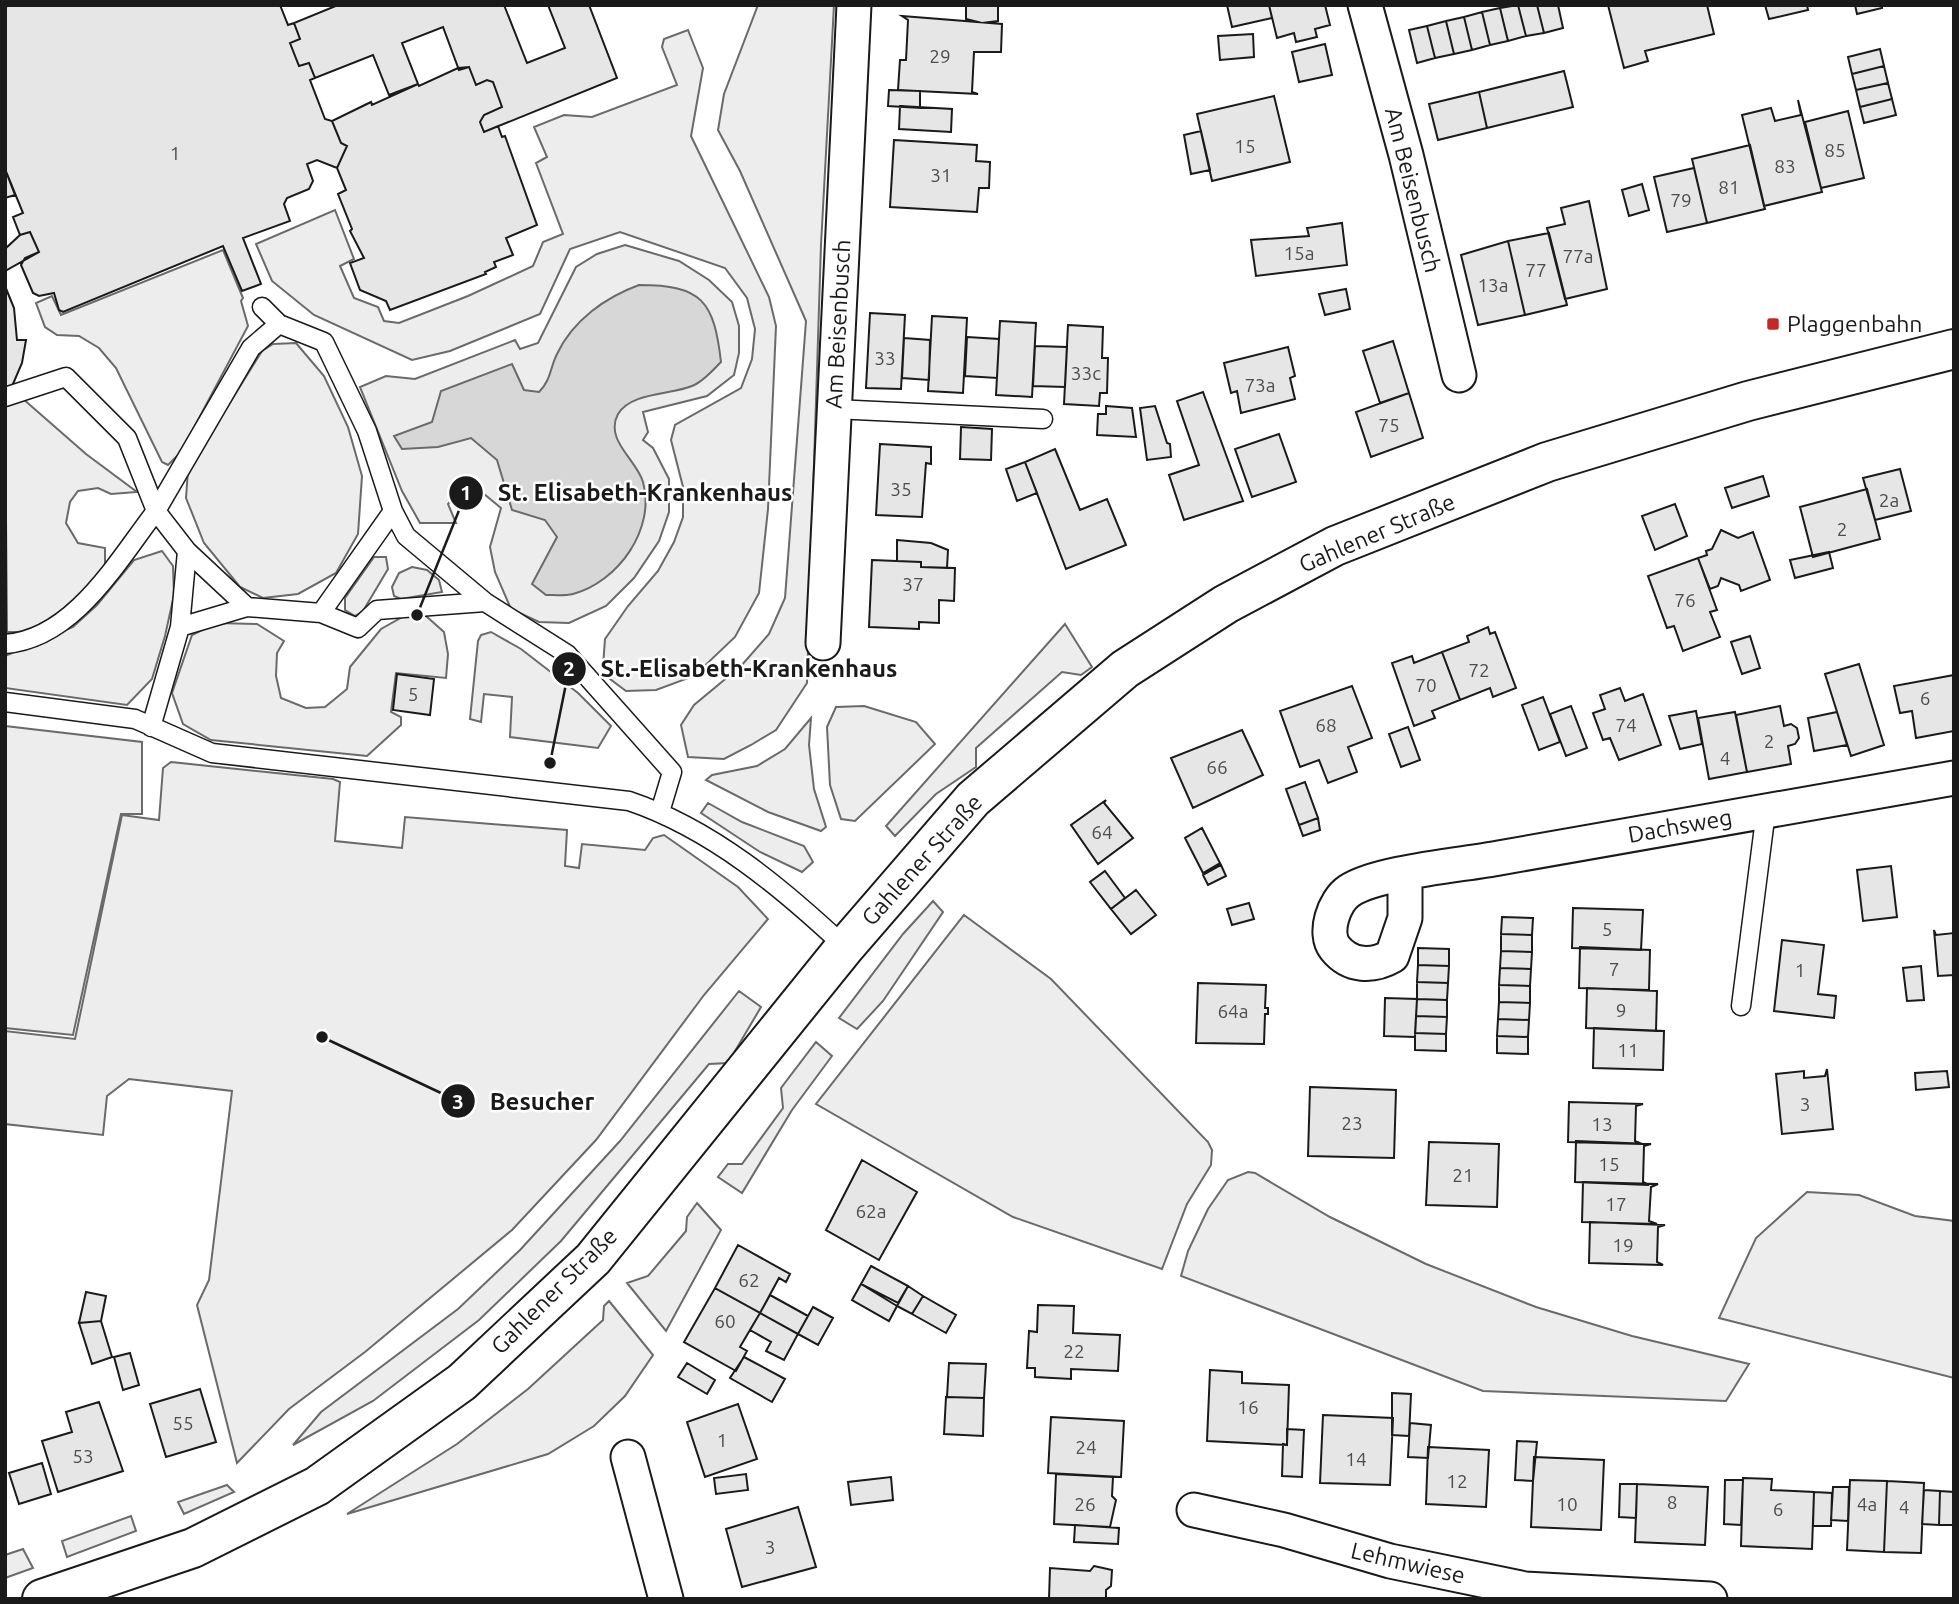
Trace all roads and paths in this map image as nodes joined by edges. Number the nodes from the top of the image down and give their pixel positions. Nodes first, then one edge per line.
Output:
1 (854, 5) edge
2 (1365, 5) edge
3 (262, 307) dead end
4 (279, 324) junction
5 (1954, 349) edge
6 (1459, 375) dead end
7 (5, 397) edge
8 (834, 409) junction
9 (1043, 419) dead end
10 (156, 511) junction
11 (393, 511) junction
12 (187, 551) junction
13 (485, 602) junction
14 (247, 607) junction
15 (321, 613) junction
16 (180, 628) junction
17 (823, 643) dead end
18 (5, 644) edge
19 (5, 702) edge
20 (150, 727) junction
21 (1954, 778) edge
22 (1766, 811) junction
23 (660, 812) junction
24 (1405, 875) dead end
25 (845, 947) junction
26 (1741, 1006) dead end
27 (628, 1457) dead end
28 (1194, 1510) dead end
29 (42, 1599) edge
30 (666, 1599) edge
31 (1710, 1599) edge

1 - 8 street, Am Beisenbusch
2 - 6 street, Am Beisenbusch
3 - 4 lane
4 - 10 lane
4 - 11 lane
5 - 25 main road, Gahlener Straße
7 - 10 lane
8 - 9 lane
8 - 17 street, Am Beisenbusch
10 - 12 lane
10 - 18 lane
11 - 13 lane
11 - 15 lane
12 - 14 lane
12 - 16 lane
13 - 15 lane
13 - 23 lane
14 - 15 lane
14 - 16 lane
16 - 20 lane
19 - 20 lane
20 - 23 lane
21 - 22 street, Dachsweg
22 - 24 street, Dachsweg
22 - 26 lane
23 - 25 lane
25 - 29 main road, Gahlener Straße
27 - 30 street
28 - 31 street, Lehmwiese

